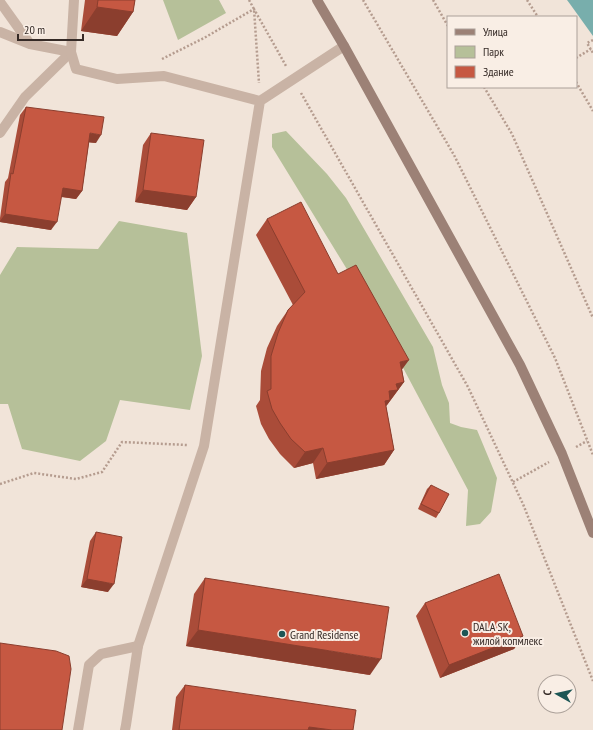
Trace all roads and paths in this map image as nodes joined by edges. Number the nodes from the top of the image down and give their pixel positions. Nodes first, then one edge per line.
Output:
1 (74, 0) edge
2 (249, 0) edge
3 (317, 0) edge
4 (363, 0) edge
5 (432, 0) edge
6 (527, 0) edge
7 (0, 2) edge
8 (254, 9) junction
9 (537, 16) edge
10 (447, 24) edge
11 (0, 32) edge
12 (593, 40) edge
13 (30, 44) junction
14 (344, 46) junction
15 (591, 49) junction
16 (71, 52) junction
17 (593, 53) edge
18 (577, 57) edge
19 (156, 62) dead end
20 (293, 79) junction
21 (577, 84) edge
22 (485, 88) edge
23 (260, 101) junction
24 (593, 111) edge
25 (0, 133) edge
26 (593, 318) edge
27 (204, 446) junction
28 (593, 455) edge
29 (0, 484) edge
30 (593, 533) edge
31 (138, 646) junction
32 (593, 681) edge
33 (78, 730) edge
34 (125, 730) edge

1 - 16 street
2 - 8 path
3 - 14 main road
4 - 28 path
5 - 10 path
6 - 9 path
7 - 13 street
8 - 19 path
8 - 20 path
8 - 23 path
11 - 13 street
12 - 15 path
13 - 16 street
14 - 20 street
14 - 30 main road
15 - 17 path
15 - 18 path
16 - 23 street
16 - 25 street
20 - 23 street
20 - 32 path
21 - 24 path
22 - 26 path
23 - 27 street
27 - 29 path
27 - 31 street
31 - 33 street
31 - 34 street

